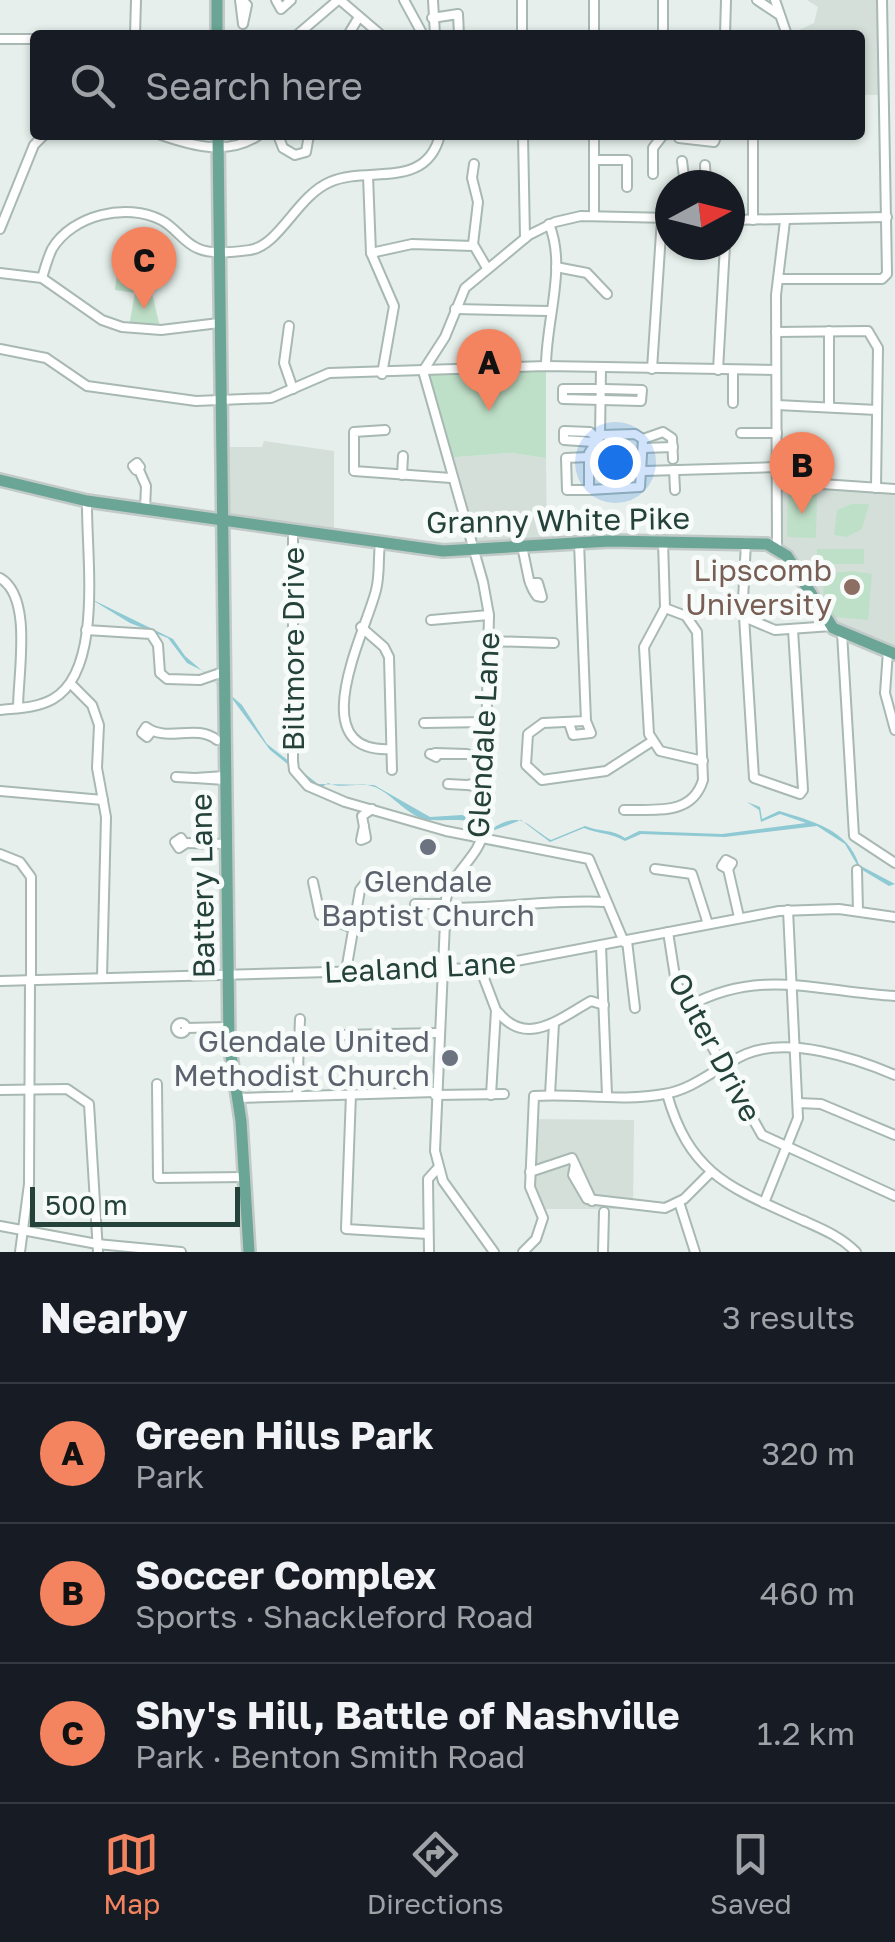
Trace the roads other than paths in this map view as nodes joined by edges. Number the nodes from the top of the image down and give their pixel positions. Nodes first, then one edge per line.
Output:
1 (136, 0) edge
2 (217, 0) edge
3 (316, 0) edge
4 (339, 0) edge
5 (404, 0) edge
6 (434, 0) edge
7 (522, 0) edge
8 (594, 0) edge
9 (663, 0) edge
10 (726, 0) edge
11 (882, 0) edge
12 (767, 1) edge
13 (324, 12) junction
14 (359, 17) junction
15 (415, 18) junction
16 (432, 19) junction
17 (135, 30) edge
18 (217, 30) edge
19 (302, 30) edge
20 (351, 30) edge
21 (379, 30) edge
22 (421, 30) edge
23 (434, 30) edge
24 (458, 30) edge
25 (522, 30) edge
26 (594, 30) edge
27 (664, 30) edge
28 (726, 30) edge
29 (785, 30) edge
30 (30, 39) edge
31 (0, 40) edge
32 (41, 140) edge
33 (175, 140) edge
34 (280, 140) edge
35 (308, 140) edge
36 (438, 140) edge
37 (523, 140) edge
38 (594, 140) edge
39 (659, 140) edge
40 (753, 140) edge
41 (218, 141) edge
42 (594, 160) junction
43 (682, 161) dead end
44 (474, 164) dead end
45 (705, 165) dead end
46 (683, 170) edge
47 (705, 170) edge
48 (654, 174) dead end
49 (368, 176) junction
50 (627, 187) dead end
51 (653, 206) dead end
52 (655, 209) edge
53 (890, 211) edge
54 (594, 216) junction
55 (655, 218) edge
56 (745, 220) edge
57 (754, 220) junction
58 (785, 221) junction
59 (549, 224) junction
60 (0, 229) edge
61 (524, 238) junction
62 (474, 246) junction
63 (219, 252) junction
64 (371, 252) junction
65 (658, 260) edge
66 (723, 260) edge
67 (556, 267) junction
68 (486, 268) junction
69 (0, 273) edge
70 (42, 278) junction
71 (778, 279) junction
72 (607, 294) dead end
73 (455, 309) junction
74 (549, 310) junction
75 (219, 323) junction
76 (289, 326) dead end
77 (829, 331) junction
78 (776, 332) junction
79 (0, 349) edge
80 (546, 366) junction
81 (603, 368) junction
82 (652, 369) junction
83 (423, 370) junction
84 (718, 370) junction
85 (733, 370) junction
86 (776, 370) junction
87 (382, 374) junction
88 (293, 389) junction
89 (603, 389) junction
90 (602, 400) junction
91 (220, 401) junction
92 (733, 403) dead end
93 (777, 405) junction
94 (829, 406) junction
95 (877, 410) junction
96 (384, 430) dead end
97 (741, 432) dead end
98 (777, 432) junction
99 (598, 438) junction
100 (643, 443) junction
101 (673, 447) junction
102 (403, 456) dead end
103 (588, 457) junction
104 (673, 460) dead end
105 (778, 468) junction
106 (139, 470) dead end
107 (674, 470) junction
108 (644, 471) junction
109 (402, 475) junction
110 (451, 478) junction
111 (0, 480) edge
112 (778, 481) junction
113 (876, 488) junction
114 (895, 489) edge
115 (589, 490) junction
116 (675, 490) dead end
117 (87, 501) junction
118 (145, 509) junction
119 (215, 518) junction
120 (293, 530) junction
121 (663, 541) junction
122 (579, 542) junction
123 (746, 542) junction
124 (774, 542) junction
125 (380, 544) junction
126 (522, 546) junction
127 (474, 552) junction
128 (0, 578) edge
129 (530, 584) dead end
130 (664, 608) junction
131 (488, 616) junction
132 (744, 617) junction
133 (430, 620) dead end
134 (360, 627) junction
135 (86, 630) junction
136 (793, 630) junction
137 (837, 630) junction
138 (488, 641) junction
139 (554, 643) dead end
140 (891, 653) edge
141 (224, 683) junction
142 (71, 684) junction
143 (18, 708) junction
144 (0, 710) edge
145 (441, 712) dead end
146 (586, 721) junction
147 (487, 722) junction
148 (569, 722) junction
149 (424, 723) dead end
150 (442, 726) junction
151 (895, 730) edge
152 (151, 732) dead end
153 (221, 740) junction
154 (651, 742) junction
155 (390, 749) junction
156 (486, 754) junction
157 (435, 755) dead end
158 (703, 761) junction
159 (392, 770) dead end
160 (176, 777) dead end
161 (225, 778) junction
162 (448, 784) dead end
163 (485, 785) junction
164 (0, 791) edge
165 (103, 800) junction
166 (372, 809) junction
167 (624, 810) dead end
168 (364, 826) dead end
169 (484, 833) junction
170 (185, 843) dead end
171 (226, 844) junction
172 (0, 854) edge
173 (895, 862) edge
174 (655, 869) dead end
175 (728, 870) dead end
176 (856, 870) dead end
177 (377, 880) dead end
178 (313, 882) dead end
179 (606, 902) junction
180 (415, 904) dead end
181 (445, 906) junction
182 (788, 910) junction
183 (858, 911) junction
184 (739, 917) junction
185 (895, 917) edge
186 (708, 924) junction
187 (352, 928) junction
188 (668, 932) junction
189 (626, 941) junction
190 (601, 946) junction
191 (480, 968) junction
192 (441, 969) junction
193 (346, 971) junction
194 (228, 974) junction
195 (102, 977) junction
196 (31, 980) junction
197 (0, 981) edge
198 (792, 984) junction
199 (604, 986) junction
200 (895, 996) edge
201 (591, 1002) junction
202 (604, 1005) junction
203 (689, 1006) junction
204 (635, 1008) dead end
205 (496, 1010) junction
206 (300, 1019) dead end
207 (554, 1023) junction
208 (510, 1025) junction
209 (229, 1027) junction
210 (186, 1028) dead end
211 (496, 1031) junction
212 (438, 1033) junction
213 (340, 1035) dead end
214 (795, 1050) junction
215 (722, 1067) junction
216 (895, 1075) edge
217 (157, 1084) dead end
218 (28, 1089) junction
219 (0, 1090) edge
220 (351, 1094) junction
221 (435, 1094) junction
222 (504, 1094) dead end
223 (667, 1094) junction
224 (297, 1095) junction
225 (492, 1095) junction
226 (550, 1095) junction
227 (608, 1095) junction
228 (238, 1098) junction
229 (798, 1102) junction
230 (895, 1136) edge
231 (786, 1149) junction
232 (438, 1168) junction
233 (530, 1172) junction
234 (710, 1173) junction
235 (245, 1177) junction
236 (895, 1196) edge
237 (680, 1202) junction
238 (764, 1202) junction
239 (604, 1212) dead end
240 (0, 1226) edge
241 (23, 1232) junction
242 (428, 1234) junction
243 (97, 1248) edge
244 (171, 1251) edge
245 (20, 1252) edge
246 (181, 1252) edge
247 (249, 1252) edge
248 (429, 1252) edge
249 (494, 1252) edge
250 (524, 1252) edge
251 (603, 1252) edge
252 (694, 1252) edge
253 (856, 1252) edge

1 - 17 street
2 - 18 main road
3 - 13 street
4 - 13 street
4 - 14 street
5 - 15 street
6 - 16 street
7 - 25 street
8 - 26 street
9 - 27 street
10 - 28 street
11 - 53 street
12 - 29 street
13 - 19 street
14 - 20 street
14 - 21 street
15 - 16 street
15 - 22 street
16 - 23 street
16 - 24 street
30 - 31 street
32 - 60 street
33 - 41 street
34 - 35 street
36 - 49 street
37 - 61 street
38 - 42 street
39 - 48 street
40 - 57 street
41 - 63 main road, Battery Lane
42 - 50 street
42 - 54 street
43 - 46 street
44 - 62 street
45 - 47 street
49 - 63 street
49 - 64 street
51 - 52 street
53 - 58 street
53 - 71 street
54 - 55 street
54 - 59 street
56 - 57 street
57 - 58 street
58 - 71 street
59 - 61 street
59 - 67 street
61 - 68 street
62 - 64 street
62 - 68 street
63 - 70 street
63 - 75 main road, Battery Lane
64 - 87 street
65 - 82 street
66 - 84 street
67 - 72 street
67 - 74 street
68 - 73 street
69 - 70 street
70 - 75 street
71 - 78 street
73 - 74 street
73 - 83 street
74 - 80 street
75 - 91 main road, Battery Lane
76 - 88 street
77 - 78 street
77 - 94 street
77 - 95 street
78 - 86 street
79 - 91 street
80 - 81 street
80 - 83 street
81 - 82 street
81 - 89 street
82 - 84 street
83 - 87 street
83 - 110 street, Glendale Lane
84 - 85 street
85 - 86 street
85 - 92 street
86 - 93 street
87 - 88 street
88 - 91 street
89 - 90 street
89 - 90 street
89 - 90 street
90 - 99 street
91 - 119 main road, Battery Lane
93 - 94 street
93 - 98 street
94 - 95 street
95 - 113 street
96 - 109 street
97 - 98 street
98 - 105 street
99 - 100 street
99 - 103 street
100 - 101 street
100 - 101 street
100 - 108 street
101 - 104 street
102 - 109 street
103 - 115 street
103 - 115 street
105 - 107 street
105 - 112 street
106 - 118 street
107 - 108 street
107 - 116 street
108 - 115 street
109 - 110 street
110 - 127 street, Glendale Lane
111 - 117 main road, Granny White Pike
112 - 113 street
112 - 124 street
113 - 114 street
117 - 118 main road, Granny White Pike
117 - 135 street
118 - 119 main road, Granny White Pike
119 - 120 main road, Granny White Pike
119 - 141 main road, Battery Lane
120 - 125 main road, Granny White Pike
120 - 166 street, Biltmore Drive
121 - 122 main road, Granny White Pike
121 - 123 main road, Granny White Pike
121 - 130 street
122 - 126 main road, Granny White Pike
122 - 146 street
123 - 124 main road, Granny White Pike
123 - 132 street
124 - 137 main road
125 - 127 main road, Granny White Pike
125 - 134 street
126 - 127 main road, Granny White Pike
126 - 129 street
127 - 131 street, Glendale Lane
128 - 143 street
130 - 154 street
130 - 158 street
131 - 133 street
131 - 138 street, Glendale Lane
132 - 136 street
132 - 136 street
134 - 155 street
134 - 155 street
135 - 141 street
135 - 142 street
136 - 137 street
137 - 140 main road
137 - 173 street
138 - 139 street
138 - 147 street, Glendale Lane
140 - 151 street
141 - 153 main road, Battery Lane
142 - 143 street
142 - 165 street
143 - 144 street
145 - 150 street
146 - 148 street
146 - 148 street
147 - 150 street
147 - 156 street, Glendale Lane
148 - 154 street
149 - 150 street
152 - 153 street
153 - 161 main road, Battery Lane
154 - 158 street
155 - 159 street
156 - 157 street
156 - 163 street, Glendale Lane
158 - 167 street
160 - 161 street
161 - 171 main road, Battery Lane
162 - 163 street
163 - 169 street, Glendale Lane
164 - 165 street
165 - 195 street
166 - 168 street
166 - 169 street
169 - 179 street
169 - 181 street, Glendale Lane
170 - 171 street
171 - 194 main road, Battery Lane
172 - 196 street
174 - 186 street
175 - 184 street
176 - 183 street
177 - 187 street
178 - 187 street
179 - 181 street
179 - 189 street
180 - 181 street
181 - 192 street, Glendale Lane
182 - 183 street, Lealand Lane
182 - 184 street, Lealand Lane
182 - 198 street
183 - 185 street, Lealand Lane
184 - 186 street, Lealand Lane
186 - 188 street, Lealand Lane
187 - 193 street
188 - 189 street, Lealand Lane
188 - 203 street, Outer Drive
189 - 190 street, Lealand Lane
189 - 204 street
190 - 191 street, Lealand Lane
190 - 199 street
191 - 192 street, Lealand Lane
191 - 205 street
192 - 193 street, Lealand Lane
192 - 212 street, Glendale Lane
193 - 194 street, Lealand Lane
194 - 195 street, Lealand Lane
194 - 209 main road, Battery Lane
195 - 196 street, Lealand Lane
196 - 197 street, Lealand Lane
196 - 218 street
198 - 200 street
198 - 203 street
198 - 214 street
199 - 201 street
199 - 202 street
201 - 202 street
201 - 207 street
202 - 227 street
203 - 215 street, Outer Drive
205 - 208 street
205 - 211 street
206 - 224 street
207 - 208 street
207 - 226 street
208 - 211 street
209 - 210 street
209 - 228 main road, Battery Lane
211 - 225 street
212 - 213 street
212 - 221 street, Glendale Lane
214 - 215 street
214 - 216 street
214 - 229 street
215 - 223 street
215 - 231 street, Outer Drive
217 - 235 street
218 - 219 street
218 - 241 street
218 - 243 street
220 - 221 street
220 - 224 street
220 - 242 street
221 - 225 street
221 - 232 street, Glendale Lane
222 - 225 street
223 - 227 street
223 - 234 street
224 - 228 street
226 - 227 street
226 - 233 street
228 - 235 main road, Battery Lane
229 - 230 street
229 - 231 street
231 - 236 street, Outer Drive
231 - 238 street
232 - 242 street, Glendale Lane
232 - 249 street
233 - 237 street
233 - 250 street
234 - 237 street
234 - 238 street
235 - 247 main road, Battery Lane
237 - 252 street
238 - 253 street
239 - 251 street
240 - 241 street
241 - 243 street
241 - 245 street
242 - 248 street, Glendale Lane
243 - 244 street
244 - 246 street

